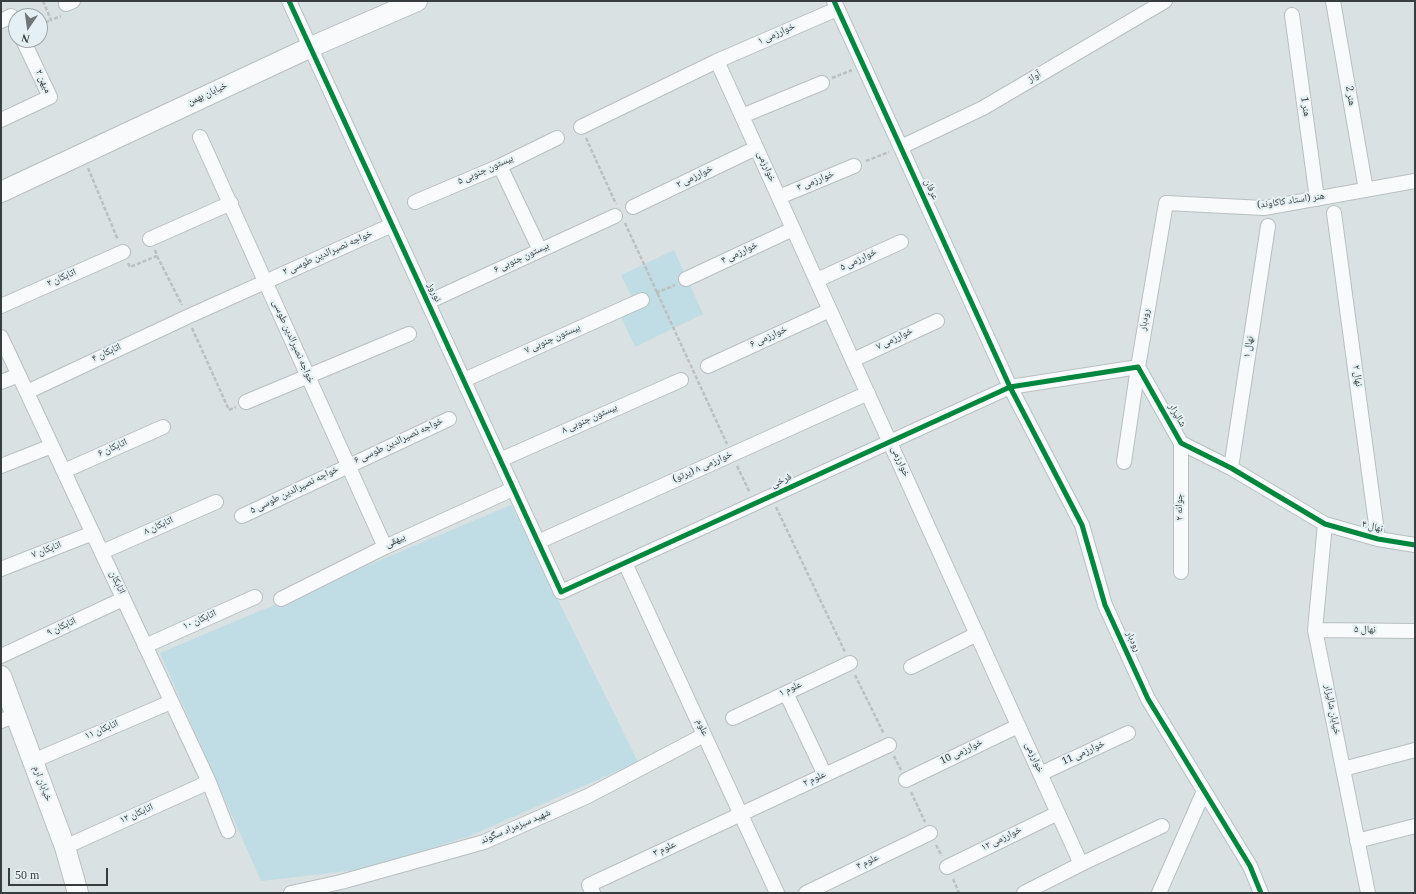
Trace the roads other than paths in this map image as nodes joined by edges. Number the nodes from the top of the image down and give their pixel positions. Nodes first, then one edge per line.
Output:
1 (289, 1) edge
2 (417, 1) edge
3 (1165, 1) edge
4 (1333, 1) edge
5 (836, 5) edge
6 (1292, 15) dead end
7 (310, 47) junction
8 (26, 48) edge
9 (717, 61) junction
10 (822, 83) road end
11 (742, 116) junction
12 (1, 120) edge
13 (581, 127) road end
14 (200, 137) dead end
15 (557, 138) dead end
16 (901, 147) junction
17 (756, 148) junction
18 (500, 166) junction
19 (854, 166) road end
20 (1415, 181) edge
21 (1366, 190) junction
22 (1, 192) edge
23 (779, 197) junction
24 (1317, 199) junction
25 (415, 202) dead end
26 (231, 203) junction
27 (1166, 203) joint
28 (633, 207) dead end
29 (1334, 213) dead end
30 (619, 214) road end
31 (392, 225) junction
32 (1268, 226) dead end
33 (793, 229) junction
34 (150, 239) road end
35 (901, 242) dead end
36 (540, 250) junction
37 (124, 252) road end
38 (686, 279) road end
39 (817, 280) junction
40 (265, 283) junction
41 (642, 300) road end
42 (428, 302) junction
43 (1, 306) edge
44 (830, 310) junction
45 (187, 317) joint
46 (937, 321) dead end
47 (409, 334) dead end
48 (1, 337) edge
49 (853, 360) junction
50 (708, 366) road end
51 (1138, 367) junction
52 (19, 375) junction
53 (308, 377) junction
54 (464, 380) junction
55 (680, 380) road end
56 (1, 382) edge
57 (1010, 387) junction
58 (26, 392) junction
59 (868, 393) junction
60 (246, 402) road end
61 (449, 419) dead end
62 (163, 427) dead end
63 (890, 442) junction
64 (1181, 443) junction
65 (52, 446) junction
66 (500, 460) junction
67 (1124, 462) dead end
68 (1, 466) edge
69 (348, 466) junction
70 (1231, 468) junction
71 (64, 470) junction
72 (513, 489) junction
73 (216, 502) dead end
74 (242, 516) dead end
75 (1325, 524) junction
76 (93, 533) junction
77 (1378, 539) junction
78 (538, 542) junction
79 (1415, 545) edge
80 (385, 547) junction
81 (102, 552) junction
82 (625, 563) junction
83 (1, 569) edge
84 (1181, 572) dead end
85 (561, 592) joint
86 (255, 597) dead end
87 (281, 598) dead end
88 (123, 599) junction
89 (1315, 630) junction
90 (1415, 631) edge
91 (977, 634) junction
92 (146, 646) junction
93 (1, 656) edge
94 (850, 663) road end
95 (911, 667) dead end
96 (1, 676) edge
97 (786, 693) junction
98 (171, 702) junction
99 (8, 718) edge
100 (733, 718) dead end
101 (1018, 726) junction
102 (1128, 733) dead end
103 (704, 735) junction
104 (889, 745) road end
105 (1415, 750) edge
106 (33, 761) junction
107 (1343, 769) junction
108 (1040, 774) junction
109 (825, 775) junction
110 (906, 780) road end
111 (209, 782) junction
112 (1204, 791) junction
113 (1058, 813) junction
114 (740, 814) junction
115 (1162, 826) dead end
116 (1415, 826) edge
117 (228, 831) dead end
118 (930, 833) road end
119 (1357, 841) junction
120 (65, 847) junction
121 (1081, 864) junction
122 (947, 867) road end
123 (591, 889) edge
124 (78, 893) edge
125 (291, 893) edge
126 (777, 893) edge
127 (806, 893) edge
128 (1024, 893) edge
129 (1159, 893) edge
130 (1261, 893) edge
131 (1368, 893) edge

1 - 7 street, نوروز
2 - 7 street, خیابان بهمن
3 - 16 street, آواز
4 - 21 street, هنر 2
5 - 9 street, خوارزمی ۱
5 - 16 street, عرفان
6 - 24 street, هنر 1
7 - 22 street, خیابان بهمن
7 - 31 street, نوروز
8 - 12 street, میهن ۲
9 - 11 street, خوارزمی
9 - 13 street, خوارزمی ۱
10 - 11 street
11 - 17 street, خوارزمی
14 - 26 street, خواجه نصیرالدین طوسی
15 - 18 street, بیستون جنوبی ۵
16 - 57 street, عرفان
17 - 23 street, خوارزمی
17 - 28 street, خوارزمی ۲
18 - 25 street, بیستون جنوبی ۵
18 - 36 street
19 - 23 street, خوارزمی ۳
20 - 21 street, هنر (استاد کاکاوند)
21 - 24 street, هنر (استاد کاکاوند)
23 - 33 street, خوارزمی
24 - 27 street, هنر (استاد کاکاوند)
26 - 34 street
26 - 40 street, خواجه نصیرالدین طوسی
27 - 51 street, رودبار
29 - 77 street, نهال ۲
30 - 36 street, بیستون جنوبی ۶
31 - 40 street, خواجه نصیرالدین طوسی ۲
31 - 42 street, نوروز
32 - 70 street, نهال ۱
33 - 38 street, خوارزمی ۴
33 - 39 street, خوارزمی
35 - 39 street, خوارزمی ۵
36 - 42 street, بیستون جنوبی ۶
37 - 43 street, اتابکان ۲
39 - 44 street, خوارزمی
40 - 45 street, خواجه نصیرالدین طوسی ۲
40 - 53 street, خواجه نصیرالدین طوسی
41 - 54 street, بیستون جنوبی ۷
42 - 54 street, نوروز
44 - 49 street, خوارزمی
44 - 50 street, خوارزمی ۶
45 - 58 street, اتابکان ۴
46 - 49 street, خوارزمی ۷
47 - 53 street
48 - 52 street, اتابکان
49 - 59 street, خوارزمی
51 - 57 street
51 - 64 street, شالیزار
51 - 67 street, رودبار
52 - 56 street
52 - 58 street, اتابکان
53 - 60 street
53 - 69 street, خواجه نصیرالدین طوسی
54 - 66 street, نوروز
55 - 66 street, بیستون جنوبی ۸
57 - 63 street, فرخی
57 - 112 street, رودبار
58 - 65 street, اتابکان
59 - 63 street, خوارزمی
59 - 78 street, خوارزمی ۸ (پرتو)
61 - 69 street, خواجه نصیرالدین طوسی ۶
62 - 71 street, اتابکان ۶
63 - 82 street, فرخی
63 - 91 street, خوارزمی
64 - 70 street, شالیزار
64 - 84 street, جوانه ۲
65 - 68 street
65 - 71 street, اتابکان
66 - 72 street, نوروز
69 - 74 street, خواجه نصیرالدین طوسی ۵
69 - 80 street, خواجه نصیرالدین طوسی
70 - 75 street, شالیزار
71 - 76 street, اتابکان
72 - 78 street, نوروز
72 - 80 street, بیهقی
73 - 81 street, اتابکان ۸
75 - 77 street, نهال ۴
75 - 89 street, خیابان شالیزار
76 - 81 street, اتابکان
76 - 83 street, اتابکان ۷
77 - 79 street, نهال ۴
78 - 85 street, نوروز
80 - 87 street, بیهقی
81 - 88 street, اتابکان
82 - 85 street, فرخی
82 - 103 street, علوم
86 - 92 street, اتابکان ۱۰
88 - 92 street, اتابکان
88 - 93 street, اتابکان ۹
89 - 90 street, نهال ۵
89 - 107 street, خیابان شالیزار
91 - 95 street
91 - 101 street, خوارزمی
92 - 98 street, اتابکان
94 - 97 street, علوم ۱
96 - 99 street, خیابان ارم
97 - 100 street, علوم ۱
97 - 109 street
98 - 106 street, اتابکان ۱۱
98 - 111 street, اتابکان
99 - 106 street, خیابان ارم
101 - 108 street, خوارزمی
101 - 110 street, خوارزمی 10
102 - 108 street, خوارزمی 11
103 - 114 street, علوم
103 - 125 street, شهید سبزمراد سگوند
104 - 109 street, علوم ۲
105 - 107 street
106 - 120 street, خیابان ارم
107 - 119 street, خیابان شالیزار
108 - 113 street, خوارزمی
109 - 114 street, علوم ۲
111 - 117 street, اتابکان
111 - 120 street, اتابکان ۱۲
112 - 129 street
112 - 130 street, رودبار
113 - 121 street, خوارزمی
113 - 122 street, خوارزمی ۱۲
114 - 123 street, علوم ۳
114 - 126 street, علوم
115 - 121 street
116 - 119 street
118 - 127 street, علوم ۴
119 - 131 street, خیابان شالیزار
120 - 124 street, خیابان ارم
121 - 128 street

